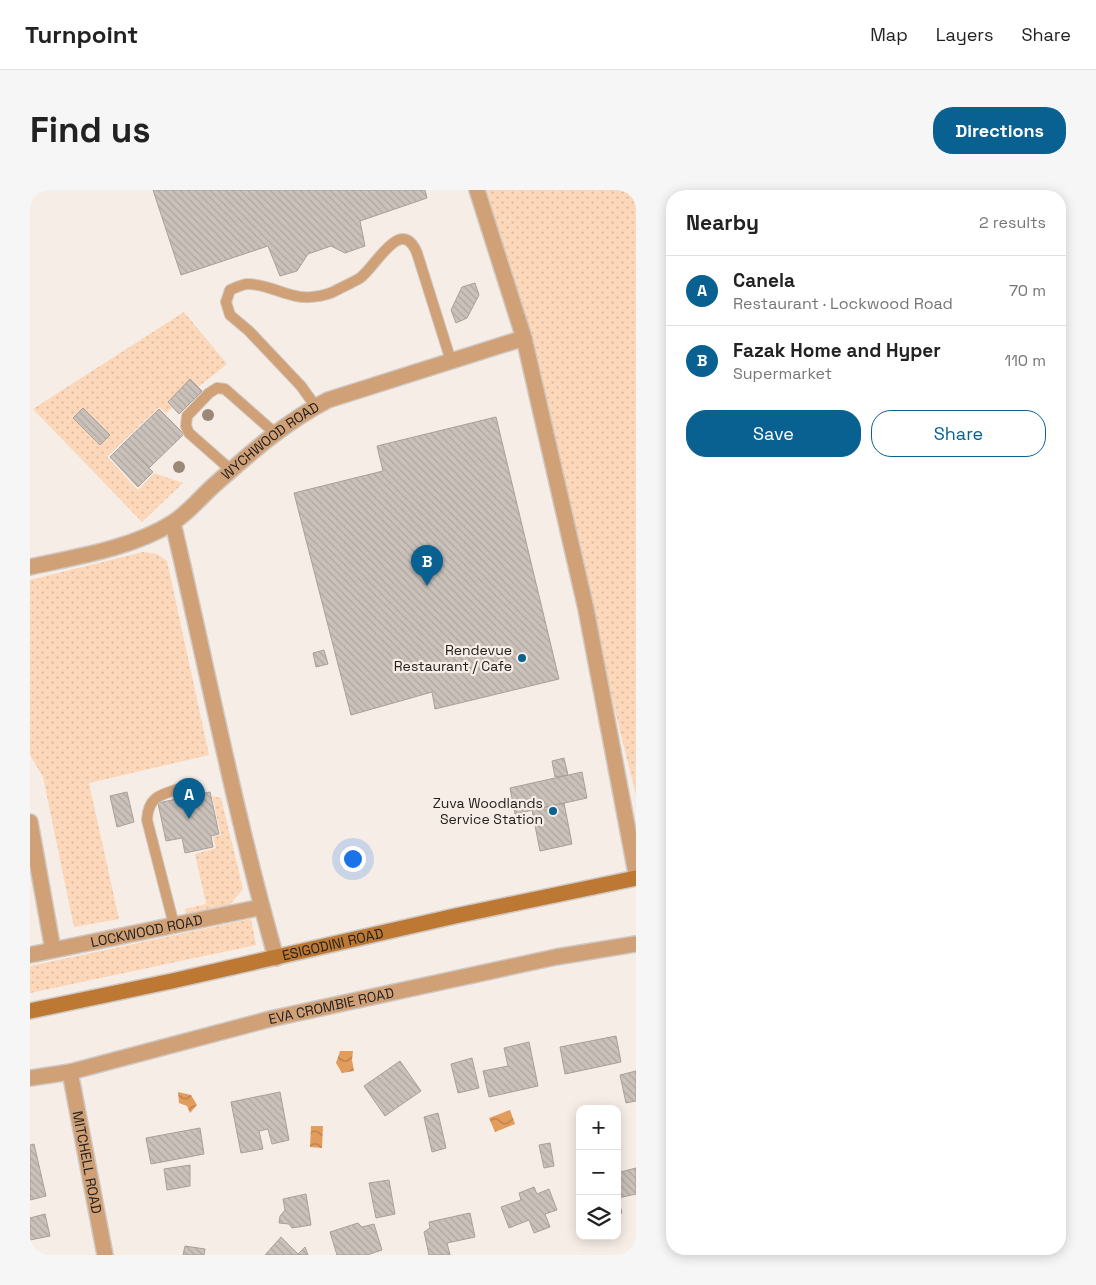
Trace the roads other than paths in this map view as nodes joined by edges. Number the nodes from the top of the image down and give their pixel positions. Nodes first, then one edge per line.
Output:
1 (477, 190) edge
2 (524, 338) junction
3 (452, 361) junction
4 (316, 407) junction
5 (276, 434) junction
6 (231, 470) junction
7 (173, 523) junction
8 (30, 567) edge
9 (178, 789) dead end
10 (30, 822) edge
11 (33, 845) edge
12 (636, 873) edge
13 (636, 878) edge
14 (262, 907) junction
15 (174, 925) junction
16 (636, 944) edge
17 (53, 950) junction
18 (30, 955) edge
19 (276, 958) junction
20 (30, 1011) edge
21 (70, 1072) junction
22 (30, 1078) edge
23 (105, 1255) edge

1 - 2 street
2 - 3 street, WYCHWOOD ROAD
2 - 12 street
3 - 4 street, WYCHWOOD ROAD
3 - 4 lane
4 - 5 street, WYCHWOOD ROAD
5 - 6 street, WYCHWOOD ROAD
5 - 6 lane
6 - 7 street, WYCHWOOD ROAD
7 - 8 street, WYCHWOOD ROAD
7 - 14 street
9 - 15 lane
10 - 11 street
11 - 17 street
13 - 19 main road, ESIGODINI ROAD
14 - 15 street, LOCKWOOD ROAD
14 - 19 street
15 - 17 street, LOCKWOOD ROAD
16 - 21 street, EVA CROMBIE ROAD
17 - 18 street, LOCKWOOD ROAD
19 - 20 main road, ESIGODINI ROAD
21 - 22 street, EVA CROMBIE ROAD
21 - 23 street, MITCHELL ROAD

